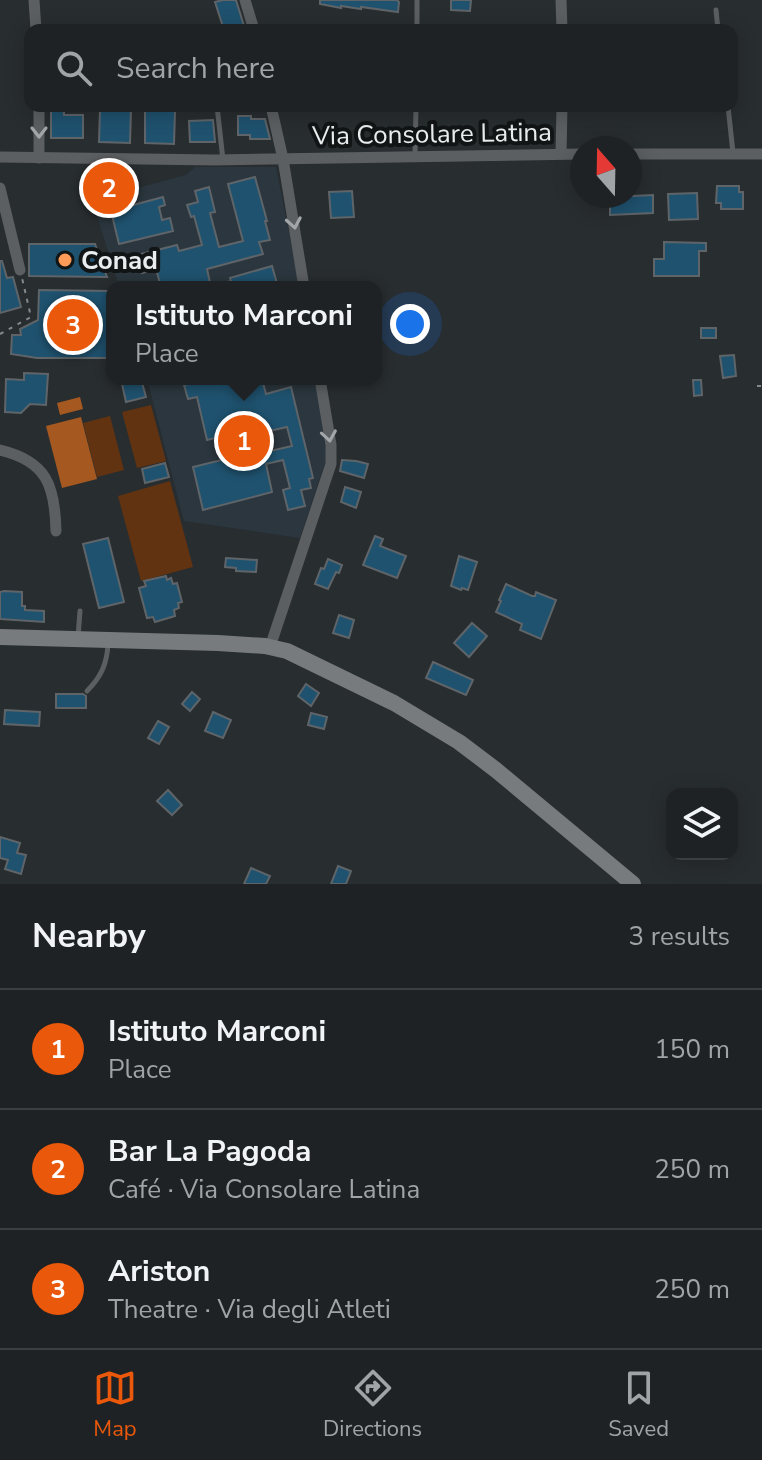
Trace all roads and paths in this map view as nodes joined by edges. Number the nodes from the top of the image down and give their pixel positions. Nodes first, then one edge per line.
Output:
1 (34, 0) edge
2 (245, 0) edge
3 (417, 0) edge
4 (561, 0) edge
5 (716, 10) dead end
6 (36, 24) edge
7 (252, 24) edge
8 (417, 24) edge
9 (562, 24) edge
10 (717, 24) edge
11 (39, 112) edge
12 (217, 112) edge
13 (272, 112) edge
14 (416, 112) edge
15 (562, 112) edge
16 (729, 112) edge
17 (561, 154) junction
18 (570, 154) edge
19 (642, 154) edge
20 (733, 154) junction
21 (762, 154) edge
22 (415, 156) junction
23 (0, 157) edge
24 (39, 158) junction
25 (283, 159) junction
26 (219, 160) junction
27 (0, 188) edge
28 (20, 270) joint
29 (303, 281) edge
30 (0, 334) edge
31 (321, 385) edge
32 (0, 450) edge
33 (56, 531) dead end
34 (80, 611) dead end
35 (0, 637) edge
36 (78, 638) junction
37 (108, 639) junction
38 (270, 647) junction
39 (87, 691) dead end
40 (633, 884) edge

1 - 6 street
2 - 7 street
3 - 8 lane
4 - 9 street
5 - 10 lane
11 -> 24 street
12 - 26 lane
13 - 25 street, Via Consolare Latina
14 - 22 lane
15 - 17 street
16 - 20 lane
17 - 18 street, Via Consolare Latina
17 - 22 street, Via Consolare Latina
19 - 20 street
20 - 21 street
22 - 25 street, Via Consolare Latina
23 - 24 street, Via Consolare Latina
24 - 26 street, Via Consolare Latina
25 - 26 street, Via Consolare Latina
25 -> 29 street
27 - 28 street
28 - 30 path
31 -> 38 street
32 - 33 street
34 - 36 lane
35 - 36 main road
36 - 37 main road
37 - 38 main road
37 - 39 lane
38 - 40 main road

